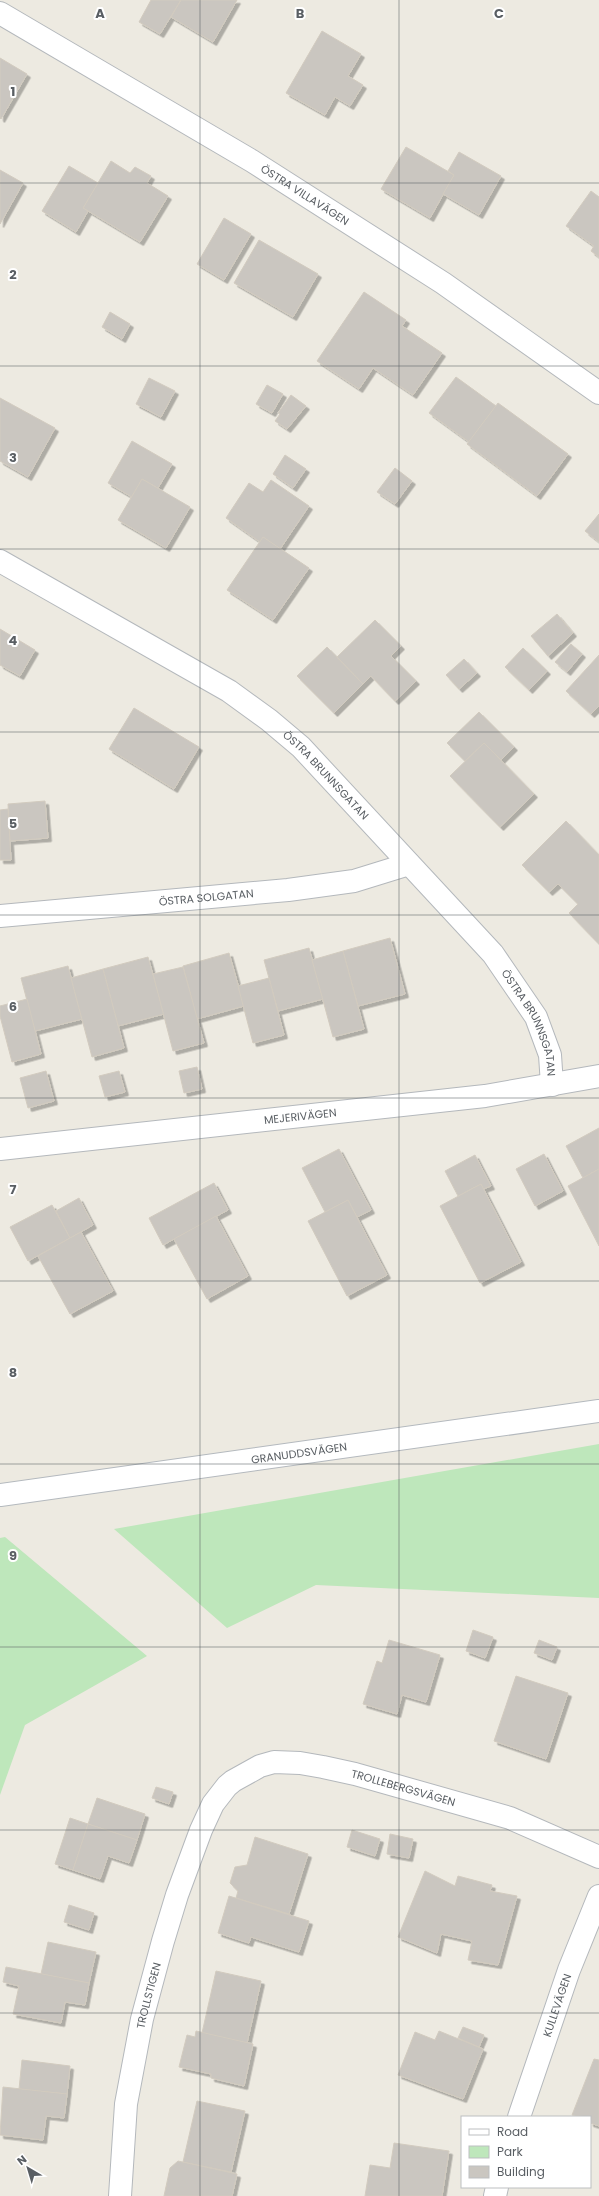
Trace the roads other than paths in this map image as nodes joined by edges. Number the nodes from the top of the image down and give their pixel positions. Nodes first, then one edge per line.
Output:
1 (0, 13) edge
2 (599, 393) edge
3 (0, 561) edge
4 (409, 864) junction
5 (0, 916) edge
6 (599, 1076) edge
7 (552, 1085) junction
8 (0, 1149) edge
9 (599, 1411) edge
10 (0, 1494) edge
11 (213, 1804) joint
12 (599, 1857) edge
13 (599, 1896) edge
14 (519, 2116) edge
15 (120, 2196) edge

1 - 2 street, ÖSTRA VILLAVÄGEN
3 - 4 street, ÖSTRA BRUNNSGATAN
4 - 5 street, ÖSTRA SOLGATAN
4 - 7 street, ÖSTRA BRUNNSGATAN
6 - 7 street, MEJERIVÄGEN
7 - 8 street, MEJERIVÄGEN
9 - 10 street, GRANUDDSVÄGEN
11 - 12 street, TROLLEBERGSVÄGEN
11 - 15 street, TROLLSTIGEN
13 - 14 street, KULLEVÄGEN

